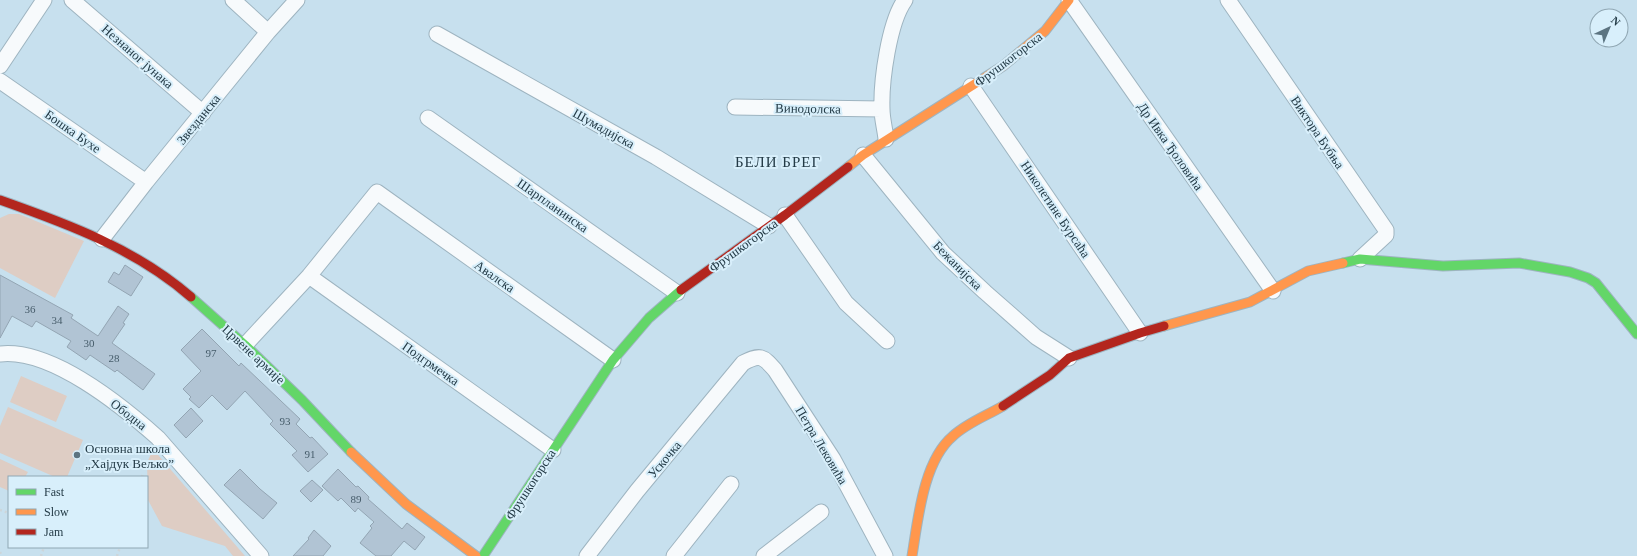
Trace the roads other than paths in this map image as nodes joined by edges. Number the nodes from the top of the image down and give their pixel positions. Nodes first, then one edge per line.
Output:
1 (44, 0) edge
2 (72, 0) edge
3 (233, 0) edge
4 (297, 0) edge
5 (1069, 0) edge
6 (1228, 0) edge
7 (903, 1) edge
8 (268, 32) junction
9 (437, 34) dead end
10 (0, 66) edge
11 (0, 80) edge
12 (971, 86) junction
13 (735, 108) dead end
14 (882, 109) junction
15 (203, 113) junction
16 (428, 118) dead end
17 (886, 139) junction
18 (863, 155) junction
19 (146, 182) junction
20 (0, 200) edge
21 (785, 215) junction
22 (769, 226) junction
23 (102, 239) junction
24 (1360, 259) junction
25 (309, 276) junction
26 (1273, 291) junction
27 (677, 293) junction
28 (1140, 333) junction
29 (1637, 334) edge
30 (887, 341) dead end
31 (245, 345) junction
32 (0, 354) edge
33 (1069, 358) junction
34 (613, 360) junction
35 (743, 363) joint
36 (553, 450) junction
37 (731, 484) dead end
38 (821, 512) dead end
39 (261, 556) edge
40 (476, 556) edge
41 (483, 556) edge
42 (587, 556) edge
43 (674, 556) edge
44 (764, 556) edge
45 (885, 556) edge
46 (912, 556) edge

1 - 10 street
2 - 15 street, Незнаног јунака
3 - 8 street
4 - 8 street, Звезданска
5 - 12 street, Фрушкогорска
5 - 26 street, Др Ивка Ђоловића
6 - 24 street, Виктора Бубња
7 - 14 street
8 - 15 street, Звезданска
9 - 22 street, Шумадијска
11 - 19 street, Бошка Бухе
12 - 17 street, Фрушкогорска
12 - 28 street, Николетине Бурсаћа
13 - 14 street, Винодолска
14 - 17 street
15 - 19 street, Звезданска
16 - 27 street, Шарпланинска
17 - 18 street, Фрушкогорска
18 - 21 street, Фрушкогорска
18 - 33 street, Бежанијска
19 - 23 street, Звезданска
20 - 23 street, Црвене армије
21 - 22 street, Фрушкогорска
21 - 30 street
22 - 27 street, Фрушкогорска
23 - 31 street, Црвене армије
24 - 26 street
24 - 29 street
25 - 31 street
25 - 34 street, Авалска
25 - 36 street, Подгрмечка
26 - 28 street
27 - 34 street, Фрушкогорска
28 - 33 street
31 - 40 street, Црвене армије
32 - 39 street, Ободна
33 - 46 street
34 - 36 street, Фрушкогорска
35 - 42 street, Ускочка
35 - 45 street, Петра Лековића
36 - 41 street, Фрушкогорска
37 - 43 street
38 - 44 street

